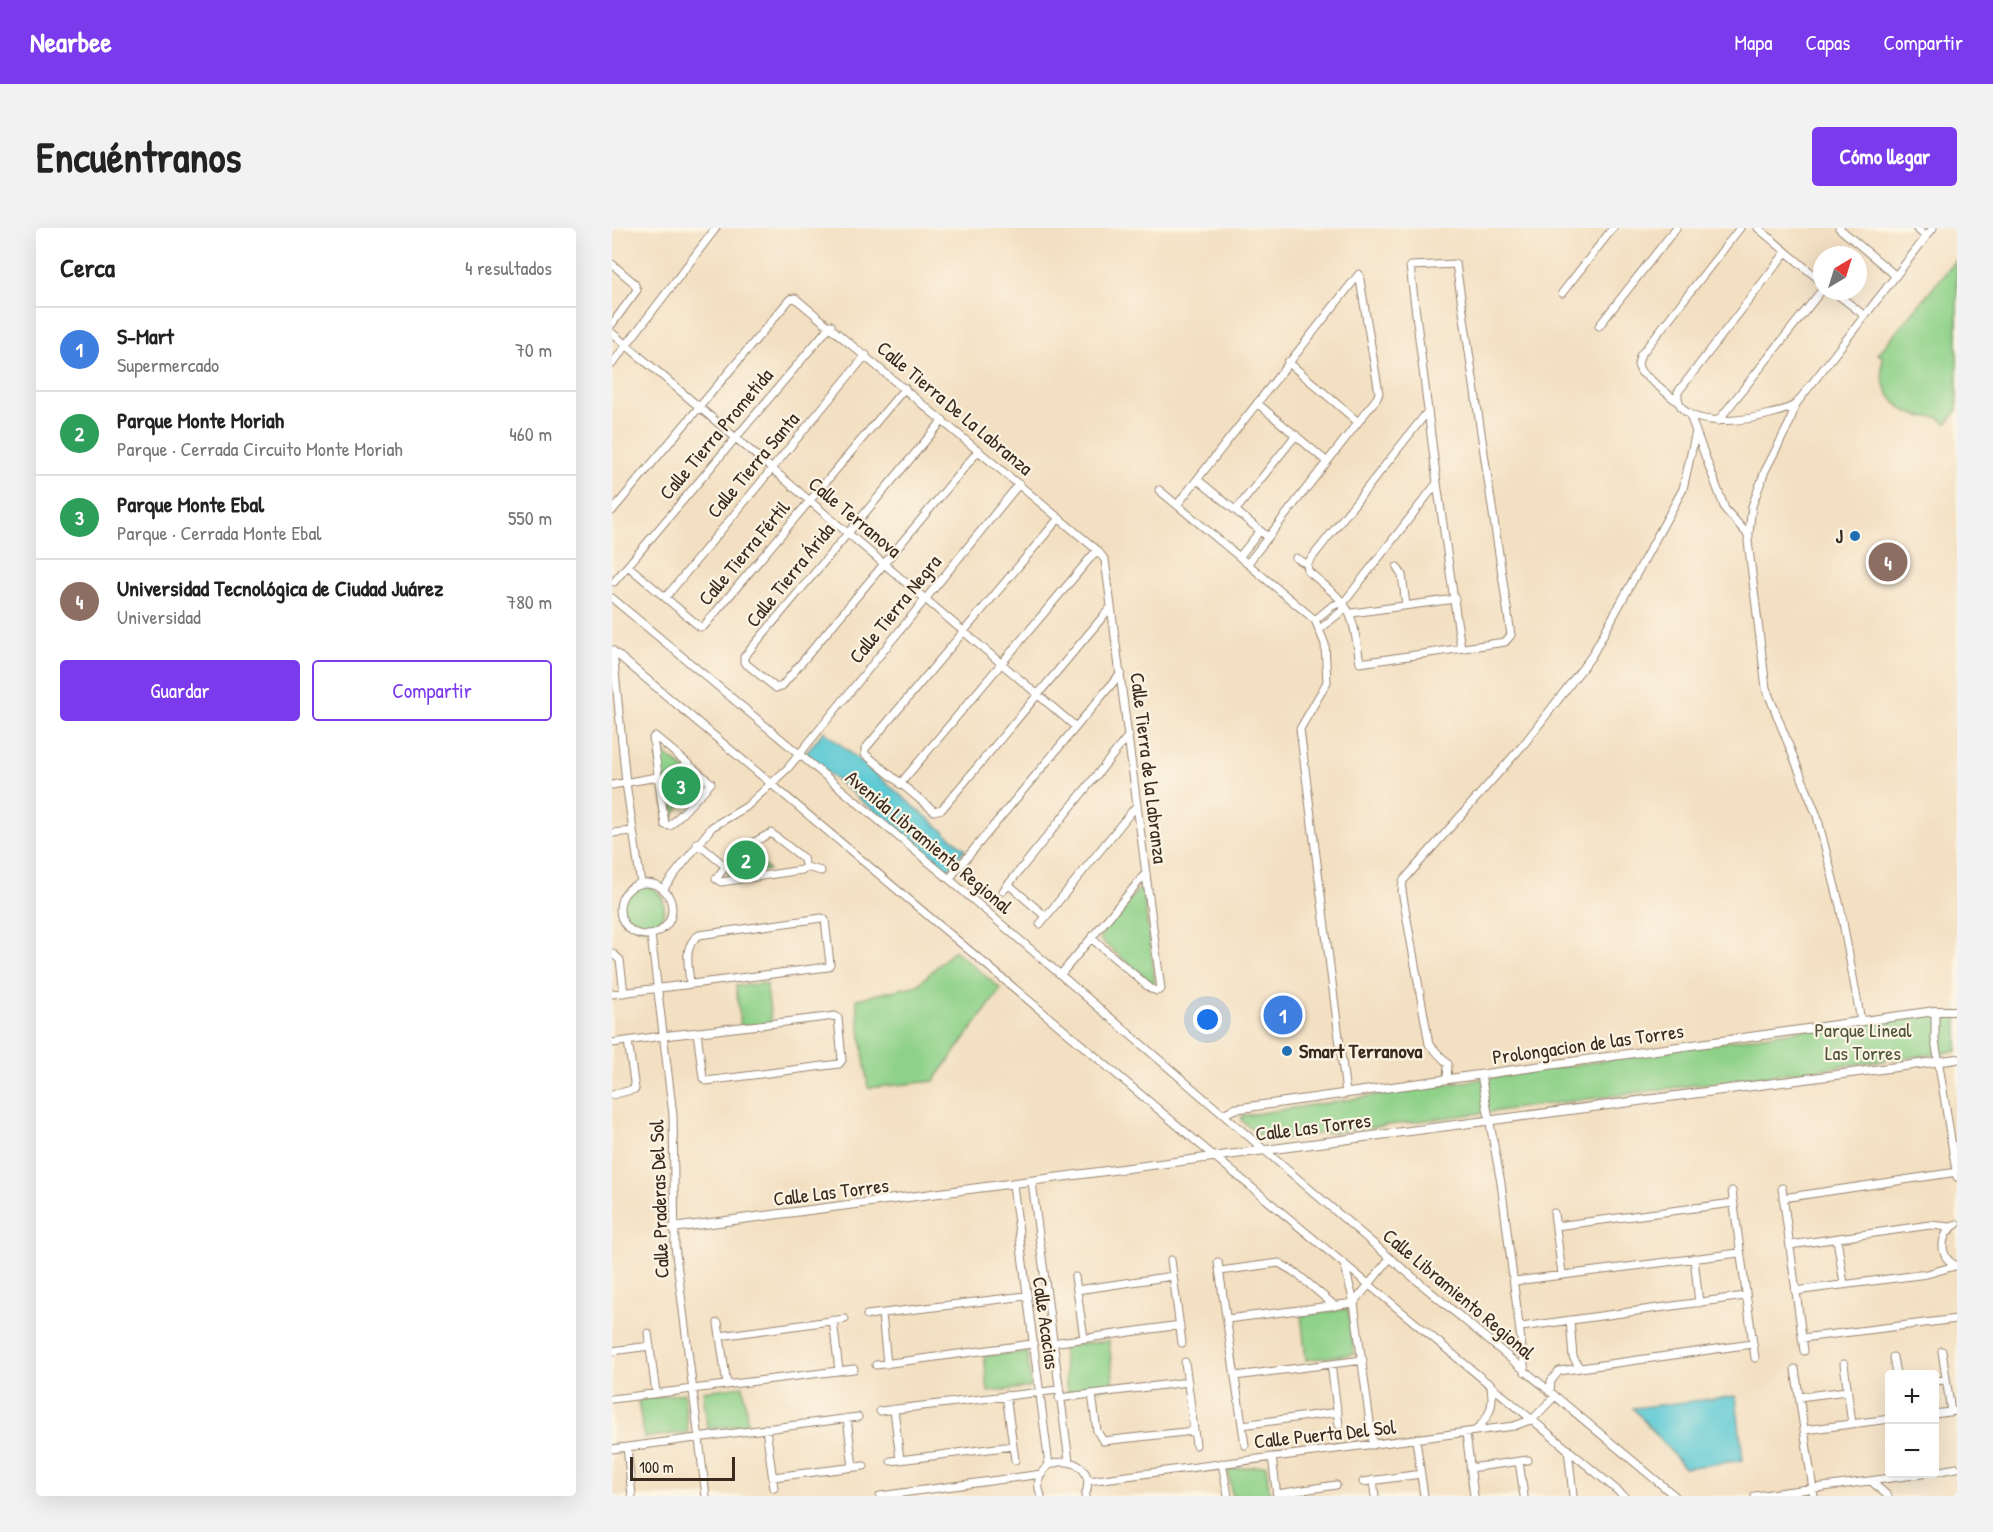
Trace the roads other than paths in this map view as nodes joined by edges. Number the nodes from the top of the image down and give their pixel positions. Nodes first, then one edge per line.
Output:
1 (716, 228) edge
2 (1613, 228) edge
3 (1676, 228) edge
4 (1740, 228) edge
5 (1758, 228) edge
6 (1839, 228) edge
7 (1916, 228) edge
8 (1933, 228) edge
9 (1926, 237) junction
10 (1786, 252) junction
11 (612, 264) edge
12 (1813, 274) edge
13 (1896, 276) junction
14 (1562, 293) dead end
15 (1814, 300) edge
16 (1845, 300) edge
17 (1865, 316) junction
18 (612, 324) edge
19 (831, 325) junction
20 (1599, 326) dead end
21 (612, 333) edge
22 (626, 345) junction
23 (866, 355) junction
24 (1288, 362) junction
25 (612, 364) edge
26 (905, 388) junction
27 (1257, 403) junction
28 (1679, 403) junction
29 (1796, 404) junction
30 (698, 406) junction
31 (1428, 411) junction
32 (1689, 413) junction
33 (943, 420) junction
34 (1718, 421) junction
35 (1358, 422) junction
36 (1696, 431) junction
37 (1296, 435) junction
38 (734, 437) junction
39 (979, 450) junction
40 (1326, 461) junction
41 (772, 469) junction
42 (1198, 480) junction
43 (1437, 483) junction
44 (1019, 484) junction
45 (1159, 490) dead end
46 (809, 500) junction
47 (1177, 505) junction
48 (1236, 510) junction
49 (612, 511) edge
50 (1059, 518) junction
51 (1260, 531) junction
52 (846, 532) junction
53 (1749, 536) junction
54 (1268, 537) junction
55 (1097, 549) junction
56 (1240, 556) junction
57 (1296, 558) dead end
58 (883, 563) junction
59 (1248, 563) junction
60 (1307, 564) junction
61 (628, 566) junction
62 (1397, 567) dead end
63 (614, 582) dead end
64 (666, 597) junction
65 (612, 598) edge
66 (924, 598) junction
67 (1455, 599) junction
68 (1345, 601) junction
69 (1406, 605) junction
70 (1111, 607) junction
71 (1352, 613) junction
72 (1315, 620) junction
73 (1320, 629) junction
74 (965, 632) junction
75 (1461, 648) junction
76 (613, 651) edge
77 (1002, 663) junction
78 (1121, 673) junction
79 (1040, 695) junction
80 (1076, 727) junction
81 (1129, 735) junction
82 (798, 755) junction
83 (657, 777) junction
84 (626, 783) junction
85 (900, 784) junction
86 (612, 785) edge
87 (771, 785) junction
88 (1137, 805) junction
89 (633, 831) junction
90 (612, 834) edge
91 (697, 843) junction
92 (724, 865) junction
93 (806, 867) junction
94 (821, 871) dead end
95 (1146, 873) junction
96 (949, 879) junction
97 (641, 884) junction
98 (1008, 884) junction
99 (663, 889) junction
100 (1002, 891) dead end
101 (621, 914) junction
102 (612, 915) edge
103 (1046, 916) junction
104 (1040, 924) dead end
105 (651, 935) junction
106 (1091, 938) junction
107 (612, 953) edge
108 (1061, 974) junction
109 (690, 984) junction
110 (657, 989) junction
111 (624, 993) junction
112 (612, 994) edge
113 (1935, 1011) junction
114 (1957, 1011) edge
115 (1861, 1021) junction
116 (697, 1032) junction
117 (662, 1036) junction
118 (628, 1041) junction
119 (612, 1043) edge
120 (1957, 1059) edge
121 (1940, 1061) junction
122 (1481, 1075) junction
123 (1448, 1079) junction
124 (1346, 1093) junction
125 (612, 1095) edge
126 (1224, 1114) junction
127 (1491, 1121) junction
128 (1264, 1150) junction
129 (1215, 1157) junction
130 (1957, 1173) edge
131 (1032, 1182) junction
132 (1013, 1185) junction
133 (1782, 1188) dead end
134 (1732, 1191) dead end
135 (1784, 1198) junction
136 (1733, 1203) junction
137 (1554, 1213) dead end
138 (1556, 1226) junction
139 (1954, 1226) edge
140 (673, 1228) junction
141 (1837, 1239) junction
142 (1790, 1245) junction
143 (1739, 1253) junction
144 (1390, 1258) junction
145 (1694, 1258) junction
146 (1171, 1260) dead end
147 (1218, 1262) dead end
148 (1344, 1263) junction
149 (1956, 1266) edge
150 (1220, 1271) junction
151 (1562, 1274) junction
152 (1173, 1276) junction
153 (1075, 1277) dead end
154 (1515, 1281) junction
155 (1370, 1284) junction
156 (1844, 1284) junction
157 (1077, 1290) junction
158 (1795, 1291) junction
159 (1026, 1296) junction
160 (1745, 1296) junction
161 (1354, 1303) junction
162 (1699, 1303) junction
163 (1335, 1306) junction
164 (882, 1314) junction
165 (867, 1316) dead end
166 (845, 1319) dead end
167 (1227, 1319) junction
168 (1957, 1319) edge
169 (833, 1320) junction
170 (1570, 1320) junction
171 (718, 1323) dead end
172 (1180, 1325) junction
173 (1521, 1327) junction
174 (648, 1333) dead end
175 (720, 1336) junction
176 (1084, 1338) junction
177 (1802, 1338) junction
178 (1052, 1343) junction
179 (1182, 1343) dead end
180 (1032, 1344) junction
181 (1752, 1344) junction
182 (650, 1347) junction
183 (612, 1351) edge
184 (1804, 1351) dead end
185 (1942, 1351) dead end
186 (1893, 1357) dead end
187 (1755, 1358) dead end
188 (1363, 1360) junction
189 (1185, 1362) dead end
190 (887, 1364) junction
191 (1331, 1364) junction
192 (1844, 1364) dead end
193 (876, 1365) dead end
194 (1579, 1367) junction
195 (854, 1369) dead end
196 (1795, 1369) dead end
197 (1895, 1370) edge
198 (839, 1371) junction
199 (1525, 1372) junction
200 (1235, 1376) junction
201 (1946, 1380) junction
202 (1939, 1381) edge
203 (1188, 1382) junction
204 (1490, 1383) junction
205 (727, 1384) junction
206 (693, 1389) junction
207 (1058, 1390) junction
208 (1039, 1391) junction
209 (1847, 1391) junction
210 (657, 1393) junction
211 (1092, 1394) junction
212 (1552, 1394) junction
213 (1006, 1395) junction
214 (1799, 1397) junction
215 (1059, 1398) junction
216 (612, 1400) edge
217 (894, 1409) junction
218 (880, 1411) dead end
219 (1954, 1411) edge
220 (1338, 1412) junction
221 (1939, 1413) edge
222 (858, 1417) dead end
223 (847, 1418) junction
224 (1533, 1419) junction
225 (1885, 1420) edge
226 (1852, 1424) junction
227 (1242, 1425) junction
228 (1340, 1425) dead end
229 (766, 1428) junction
230 (1804, 1430) junction
231 (1194, 1431) junction
232 (1470, 1432) junction
233 (699, 1437) junction
234 (1416, 1440) junction
235 (1245, 1444) dead end
236 (1196, 1445) dead end
237 (1373, 1445) junction
238 (1013, 1446) junction
239 (627, 1447) junction
240 (612, 1449) edge
241 (1568, 1449) junction
242 (1272, 1456) junction
243 (900, 1460) junction
244 (1015, 1460) dead end
245 (1528, 1460) dead end
246 (891, 1461) dead end
247 (1069, 1461) junction
248 (1519, 1461) junction
249 (1222, 1462) junction
250 (1049, 1465) junction
251 (864, 1466) dead end
252 (853, 1467) junction
253 (1470, 1468) junction
254 (1957, 1468) edge
255 (1939, 1471) edge
256 (1042, 1474) junction
257 (1421, 1474) junction
258 (773, 1476) junction
259 (1890, 1478) edge
260 (1373, 1480) junction
261 (1088, 1481) junction
262 (1871, 1481) junction
263 (1363, 1482) dead end
264 (1336, 1485) dead end
265 (1323, 1487) junction
266 (774, 1488) dead end
267 (1814, 1492) edge
268 (1277, 1495) edge
269 (632, 1496) edge
270 (706, 1496) edge
271 (880, 1496) edge
272 (1041, 1496) edge
273 (1085, 1496) edge
274 (1227, 1496) edge
275 (1324, 1496) edge
276 (1376, 1496) edge
277 (1424, 1496) edge
278 (1474, 1496) edge
279 (1524, 1496) edge
280 (1574, 1496) edge
281 (1624, 1496) edge
282 (1675, 1496) edge
283 (1755, 1496) edge
284 (1888, 1496) edge

1 - 22 street
2 - 14 street
3 - 20 street
4 - 28 street
5 - 10 street
6 - 13 street
7 - 9 street
8 - 9 street
9 - 13 street
10 - 12 street
10 - 28 street
11 - 18 street
13 - 17 street
15 - 34 street
16 - 17 street
17 - 29 street
19 - 23 street, Calle Tierra De La Labranza
19 - 30 street, Calle Tierra De La Labranza
19 - 38 street, Calle Tierra Prometida
21 - 22 street, Calle Terranova
22 - 25 street
22 - 30 street, Calle Terranova
23 - 26 street, Calle Tierra De La Labranza
23 - 41 street, Calle Tierra Santa
24 - 27 street
24 - 35 street
24 - 35 street
26 - 33 street, Calle Tierra De La Labranza
26 - 46 street, Calle Tierra Fértil
27 - 37 street
27 - 42 street
28 - 32 street
29 - 34 street
29 - 53 street
30 - 38 street, Calle Terranova
30 - 49 street
31 - 43 street
31 - 60 street
31 - 75 street
32 - 34 street
32 - 36 street
33 - 39 street, Calle Tierra De La Labranza
33 - 52 street, Calle Tierra Árida
35 - 40 street
36 - 53 street
36 - 123 street
37 - 40 street
37 - 48 street
38 - 41 street, Calle Terranova
38 - 61 street, Calle Tierra Prometida
39 - 44 street, Calle Tierra De La Labranza
39 - 58 street
40 - 54 street
41 - 46 street, Calle Terranova
41 - 64 street, Calle Tierra Santa
42 - 47 street
42 - 48 street
43 - 67 street
43 - 68 street
44 - 50 street, Calle Tierra De La Labranza
44 - 66 street, Calle Tierra Negra
45 - 47 street
46 - 52 street, Calle Terranova
46 - 64 street, Calle Tierra Fértil
47 - 56 street
48 - 51 street
50 - 55 street, Calle Tierra De La Labranza
50 - 74 street
51 - 54 street
51 - 56 street
52 - 58 street, Calle Terranova
52 - 58 street, Calle Tierra Árida
53 - 115 street
54 - 59 street
55 - 70 street, Calle Tierra de la Labranza
55 - 77 street
56 - 59 street
57 - 60 street
58 - 66 street, Calle Terranova
59 - 72 street
60 - 68 street
61 - 63 street, Calle Tierra Prometida
61 - 64 street
62 - 69 street
65 - 82 street, Avenida Libramiento Regional
66 - 74 street, Calle Terranova
66 - 82 street, Calle Tierra Negra
67 - 69 street
67 - 75 street
68 - 71 street
68 - 72 street
68 - 73 street
69 - 71 street
70 - 78 street, Calle Tierra de la Labranza
70 - 79 street
71 - 75 street
72 - 73 street
73 - 124 street
74 - 77 street, Calle Terranova
74 - 85 street
76 - 84 street
76 - 87 street
77 - 79 street, Calle Terranova
77 - 85 street
78 - 80 street
78 - 81 street, Calle Tierra de la Labranza
79 - 80 street, Calle Terranova
79 - 85 street
80 - 96 street
81 - 88 street, Calle Tierra de la Labranza
81 - 98 street
82 - 87 street, Calle Tierra Negra
82 - 96 street, Avenida Libramiento Regional
83 - 83 street
83 - 84 street
84 - 86 street
84 - 89 street
87 - 91 street
87 - 129 street
88 - 95 street, Calle Tierra de la Labranza
88 - 103 street
89 - 90 street
89 - 97 street
91 - 92 street
91 - 99 street
92 - 93 street
92 - 93 street
93 - 94 street
95 - 106 street
95 - 106 street, Calle Tierra de la Labranza
96 - 108 street, Avenida Libramiento Regional
97 - 99 street
97 - 101 street
98 - 100 street
98 - 103 street
99 - 105 street
101 - 102 street
101 - 105 street
103 - 104 street
105 - 110 street, Calle Praderas Del Sol
106 - 108 street
107 - 111 street
108 - 126 street, Avenida Libramiento Regional
109 - 109 street
109 - 110 street
110 - 111 street
110 - 117 street, Calle Praderas Del Sol
111 - 112 street
113 - 114 main road, Prolongacion de las Torres
113 - 115 main road, Prolongacion de las Torres
113 - 121 street
115 - 122 main road, Prolongacion de las Torres
116 - 116 street
116 - 117 street
117 - 118 street
117 - 140 street, Calle Praderas Del Sol
118 - 119 street
118 - 125 street
120 - 121 main road, Calle Las Torres
121 - 127 main road, Calle Las Torres
121 - 130 street
122 - 123 main road, Prolongacion de las Torres
122 - 127 street
123 - 124 main road, Prolongacion de las Torres
124 - 126 main road, Prolongacion de las Torres
126 - 128 street, Calle Libramiento Regional
127 - 128 main road, Calle Las Torres
127 - 154 street
128 - 129 main road, Calle Las Torres
128 - 144 street, Calle Libramiento Regional
129 - 131 main road, Calle Las Torres
129 - 148 street
130 - 135 street
131 - 132 main road, Calle Las Torres
131 - 178 street, Calle Acacias
132 - 140 main road, Calle Las Torres
132 - 159 street, Calle Acacias
133 - 135 street
134 - 136 street
135 - 142 street
136 - 138 street
136 - 143 street
137 - 138 street
138 - 151 street
139 - 141 street
139 - 149 street
140 - 206 street, Calle Praderas Del Sol
141 - 142 street
141 - 156 street
142 - 158 street
143 - 145 street
143 - 160 street
144 - 155 street
144 - 199 street, Calle Libramiento Regional
145 - 151 street
145 - 162 street
146 - 152 street
147 - 150 street
148 - 155 street
148 - 161 street
149 - 156 street
150 - 163 street
150 - 167 street
151 - 154 street
152 - 157 street
152 - 172 street
153 - 157 street
154 - 173 street
155 - 161 street
155 - 204 street
156 - 158 street
157 - 176 street
158 - 177 street
159 - 164 street
159 - 180 street, Calle Acacias
160 - 162 street
160 - 181 street
161 - 163 street
161 - 188 street
162 - 170 street
163 - 167 street
164 - 165 street
164 - 190 street
166 - 169 street
167 - 200 street
168 - 177 street
169 - 175 street
169 - 198 street
170 - 173 street
170 - 194 street
171 - 175 street
172 - 176 street
172 - 179 street
173 - 199 street
174 - 182 street
175 - 205 street
176 - 178 street
177 - 184 street
178 - 207 street, Calle Acacias
180 - 190 street
180 - 208 street, Calle Acacias
181 - 187 street
181 - 194 street
182 - 183 street
182 - 210 street
185 - 201 street
186 - 197 street
188 - 191 street
188 - 237 street
189 - 203 street
190 - 193 street
191 - 200 street
191 - 220 street
192 - 209 street
194 - 212 street, Calle Puerta Del Sol
195 - 198 street
196 - 214 street
198 - 205 street
199 - 212 street, Calle Libramiento Regional
200 - 227 street
201 - 202 street
201 - 219 street
203 - 211 street
203 - 231 street
204 - 224 street
204 - 232 street
205 - 206 street
206 - 210 street
206 - 233 street, Calle Praderas Del Sol
207 - 208 street
207 - 215 street, Calle Acacias
208 - 213 street
208 - 250 street, Calle Acacias
209 - 214 street
209 - 226 street
210 - 216 street
211 - 215 street
211 - 231 street
212 - 224 street, Calle Puerta Del Sol
212 - 282 street, Calle Libramiento Regional
213 - 217 street
213 - 238 street
214 - 230 street
215 - 247 street, Calle Acacias
217 - 218 street
217 - 243 street
219 - 221 street
220 - 227 street
220 - 228 street
222 - 223 street
223 - 229 street
223 - 252 street
224 - 232 street, Calle Puerta Del Sol
224 - 241 street
225 - 226 street
226 - 230 street
227 - 235 street
229 - 233 street
229 - 258 street
230 - 267 street
231 - 236 street
232 - 234 street, Calle Puerta Del Sol
232 - 253 street
233 - 239 street
233 - 270 street, Calle Praderas Del Sol
234 - 237 street, Calle Puerta Del Sol
234 - 257 street
237 - 242 street, Calle Puerta Del Sol
238 - 243 street
238 - 244 street
239 - 240 street
239 - 269 street
241 - 280 street
241 - 281 street
242 - 249 street, Calle Puerta Del Sol
242 - 268 street
243 - 246 street
245 - 248 street
247 - 250 street
247 - 261 street
248 - 253 street
248 - 279 street
249 - 261 street, Calle Puerta Del Sol
249 - 274 street
250 - 256 street
251 - 252 street
252 - 258 street
253 - 278 street
254 - 255 street
256 - 271 street
256 - 272 street
257 - 260 street
257 - 277 street
258 - 266 street
259 - 262 street
260 - 263 street
260 - 276 street
261 - 273 street
262 - 267 street
262 - 284 street
264 - 265 street
265 - 268 street
265 - 275 street
267 - 283 street

